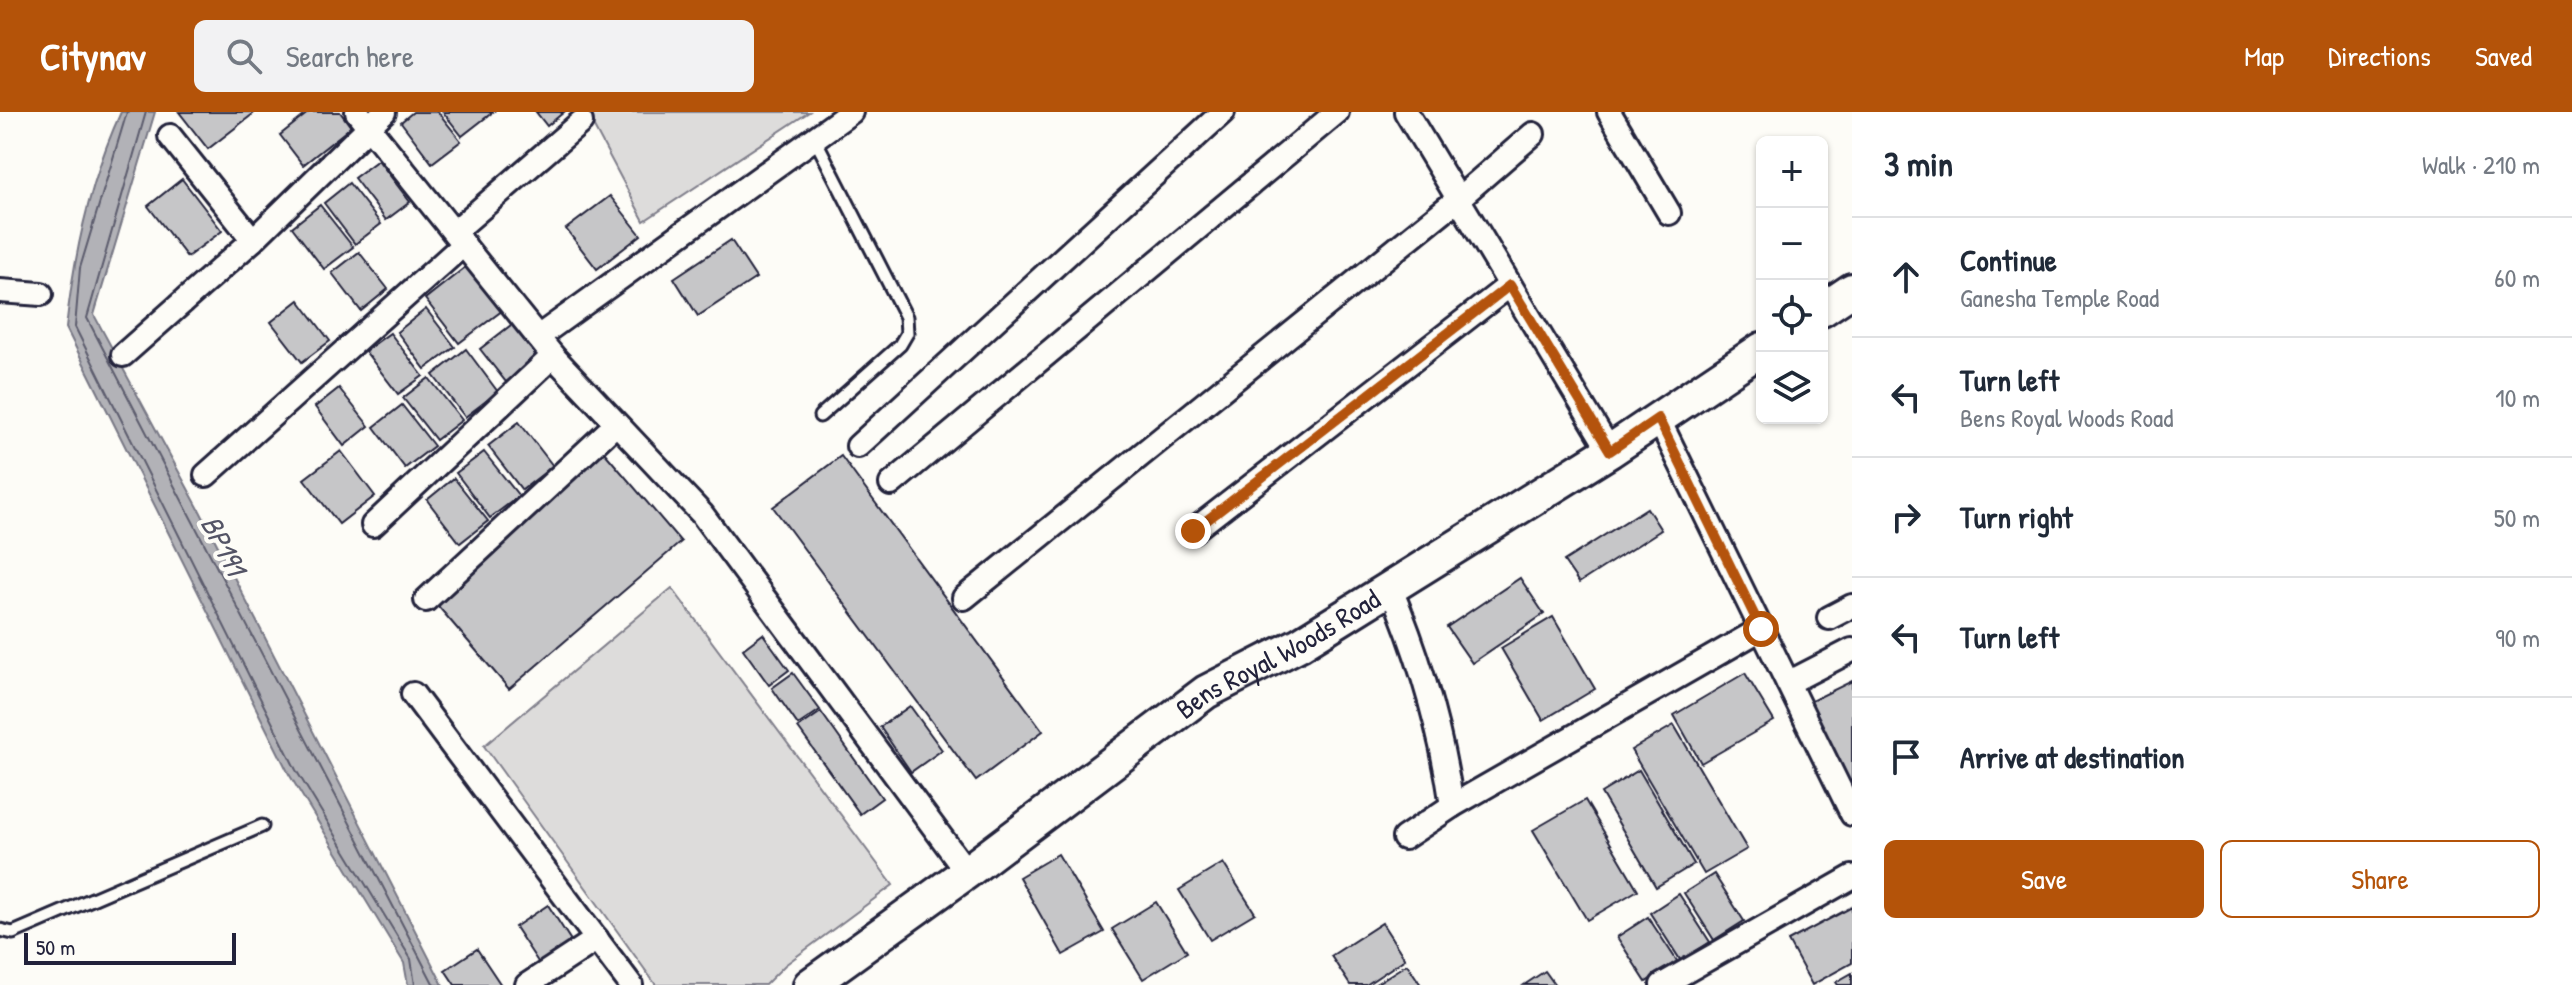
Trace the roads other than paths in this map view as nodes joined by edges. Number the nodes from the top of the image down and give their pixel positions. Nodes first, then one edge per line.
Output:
1 (851, 112) edge
2 (1223, 112) edge
3 (1337, 112) edge
4 (1406, 112) edge
5 (1609, 112) edge
6 (370, 117) edge
7 (581, 122) dead end
8 (1533, 134) dead end
9 (170, 136) dead end
10 (814, 137) junction
11 (1458, 199) junction
12 (1669, 213) dead end
13 (459, 238) junction
14 (253, 240) junction
15 (1510, 285) junction
16 (1852, 290) edge
17 (0, 291) edge
18 (41, 294) dead end
19 (1828, 306) edge
20 (538, 337) junction
21 (1757, 352) edge
22 (123, 355) dead end
23 (553, 356) junction
24 (820, 416) dead end
25 (1658, 418) junction
26 (616, 424) junction
27 (858, 446) dead end
28 (1610, 451) junction
29 (206, 475) dead end
30 (891, 484) dead end
31 (373, 525) dead end
32 (1193, 531) dead end
33 (1390, 587) junction
34 (964, 598) dead end
35 (426, 600) dead end
36 (1852, 606) edge
37 (1829, 618) dead end
38 (1761, 629) junction
39 (1852, 650) edge
40 (1788, 683) junction
41 (413, 694) dead end
42 (1452, 806) junction
43 (1852, 814) edge
44 (262, 826) dead end
45 (1404, 838) dead end
46 (967, 872) junction
47 (1852, 877) edge
48 (0, 930) edge
49 (597, 939) junction
50 (527, 985) edge
51 (631, 985) edge
52 (810, 985) edge
53 (1662, 985) edge

1 - 10 street
2 - 27 street
3 - 30 street
4 - 11 street
5 - 12 street
6 - 13 street
6 - 14 street
7 - 13 street
8 - 11 street
9 - 14 street
10 - 20 street
10 - 24 lane
11 - 15 street
11 - 34 street
13 - 20 street
13 - 29 street
14 - 22 street
15 - 28 street
15 - 32 street
16 - 19 street
17 - 18 street
20 - 23 street
21 - 25 street, Bens Royal Woods Road
23 - 26 street
23 - 31 street
25 - 28 street, Bens Royal Woods Road
25 - 38 street
26 - 35 street
26 - 46 street
28 - 33 street, Bens Royal Woods Road
33 - 42 street
33 - 46 street, Bens Royal Woods Road
36 - 37 street
38 - 40 street
38 - 42 street
39 - 40 street
40 - 43 street
41 - 49 street
42 - 45 street
44 - 48 lane
46 - 52 street, Bens Royal Woods Road
47 - 53 street
49 - 50 street
49 - 51 street

